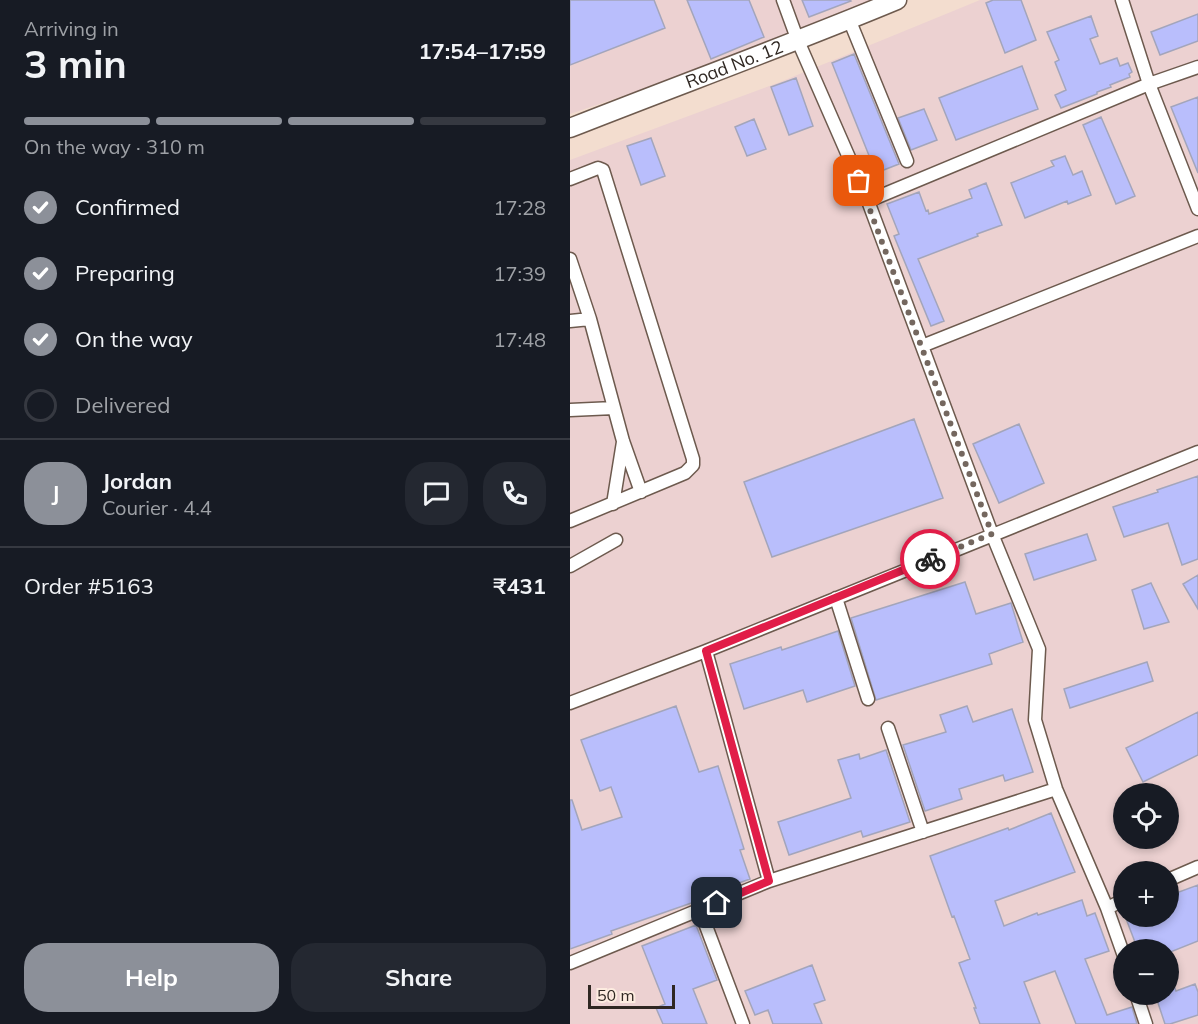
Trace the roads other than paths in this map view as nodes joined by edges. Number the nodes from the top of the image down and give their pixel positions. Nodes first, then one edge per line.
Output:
1 (783, 0) edge
2 (897, 0) edge
3 (1122, 0) edge
4 (849, 20) junction
5 (798, 41) junction
6 (1198, 67) edge
7 (1149, 84) junction
8 (570, 128) edge
9 (907, 160) dead end
10 (570, 179) edge
11 (868, 201) junction
12 (1198, 209) edge
13 (1198, 236) edge
14 (570, 259) edge
15 (590, 319) junction
16 (570, 321) edge
17 (922, 346) junction
18 (615, 408) junction
19 (570, 410) edge
20 (623, 441) junction
21 (1198, 452) edge
22 (641, 492) junction
23 (613, 504) junction
24 (570, 521) edge
25 (992, 534) junction
26 (616, 540) dead end
27 (570, 566) edge
28 (836, 598) junction
29 (706, 651) junction
30 (868, 699) dead end
31 (570, 703) edge
32 (888, 728) dead end
33 (1056, 789) junction
34 (923, 832) junction
35 (1198, 867) edge
36 (1179, 875) edge
37 (769, 881) junction
38 (1113, 905) edge
39 (1107, 908) junction
40 (700, 910) junction
41 (1118, 939) edge
42 (570, 963) edge
43 (1140, 1005) edge
44 (743, 1024) edge
45 (1146, 1024) edge

1 - 5 street
2 - 4 street, Road No. 12
3 - 7 street
4 - 5 street, Road No. 12
4 - 9 street
5 - 8 street, Road No. 12
5 - 11 street
6 - 7 street
7 - 11 street
7 - 12 street
10 - 22 street
11 - 17 street
13 - 17 street
14 - 15 street
15 - 16 street
15 - 18 street
17 - 25 street
18 - 19 street
18 - 20 street
20 - 22 street
20 - 23 street
21 - 25 street
22 - 23 street
23 - 24 street
25 - 28 street
25 - 33 street
26 - 27 street
28 - 29 street
28 - 30 street
29 - 31 street
29 - 37 street
32 - 34 street
33 - 34 street
33 - 39 street
34 - 37 street
35 - 36 street
37 - 40 street
38 - 39 street
39 - 41 street
40 - 42 street
40 - 44 street
43 - 45 street

